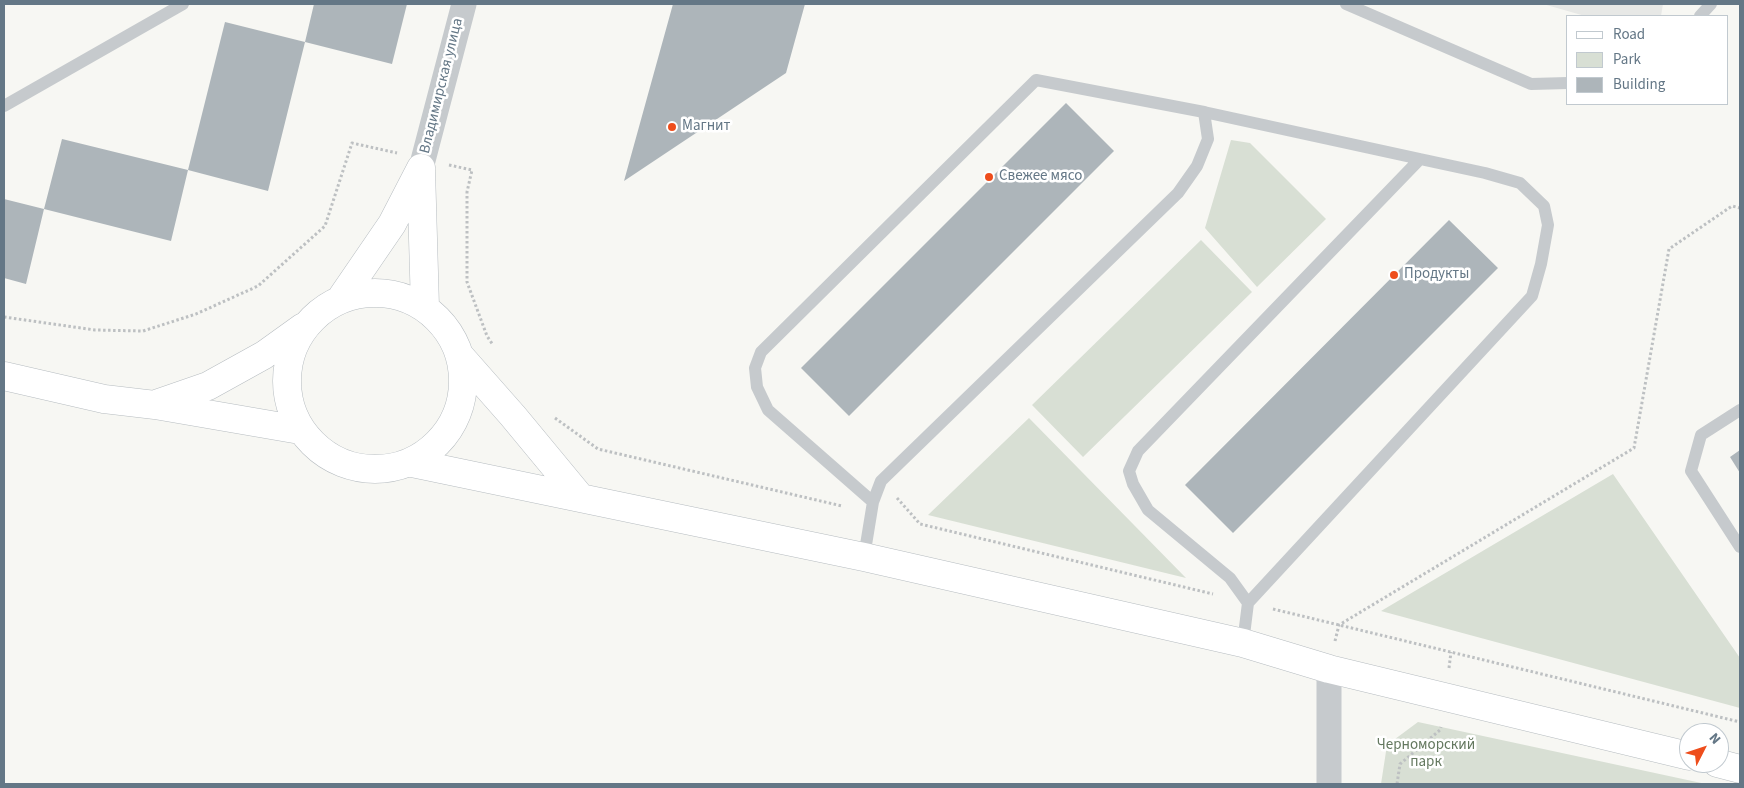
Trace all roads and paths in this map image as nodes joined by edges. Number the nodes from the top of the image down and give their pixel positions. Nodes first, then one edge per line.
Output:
1 (183, 4) edge
2 (464, 4) edge
3 (1346, 4) edge
4 (1712, 4) edge
5 (1701, 15) edge
6 (1566, 83) edge
7 (4, 106) edge
8 (1204, 112) junction
9 (1420, 159) junction
10 (421, 168) junction
11 (1740, 208) edge
12 (342, 297) junction
13 (425, 307) junction
14 (4, 317) edge
15 (11, 318) dead end
16 (305, 326) junction
17 (461, 357) junction
18 (4, 376) edge
19 (155, 405) junction
20 (1740, 410) edge
21 (300, 430) junction
22 (412, 463) junction
23 (580, 497) junction
24 (873, 502) junction
25 (1740, 547) edge
26 (864, 557) junction
27 (1248, 603) junction
28 (1243, 643) junction
29 (1329, 668) junction
30 (1679, 754) edge
31 (1329, 784) edge

1 - 7 lane
2 - 10 street, Владимирская улица
3 - 6 lane
4 - 5 lane
8 - 9 lane
8 - 24 lane
8 - 24 lane
9 - 27 lane
9 - 27 lane
10 - 12 street, Владимирская улица
10 - 13 street, Владимирская улица
11 - 29 path
12 - 13 street
12 - 16 street
13 - 17 street
14 - 15 path
16 - 19 street
16 - 21 street
17 - 22 street
17 - 23 street
18 - 19 street
19 - 21 street
20 - 25 lane
21 - 22 street
22 - 23 street
23 - 26 street
24 - 26 lane
26 - 28 street
27 - 28 lane
28 - 29 street
29 - 30 street
29 - 31 street

